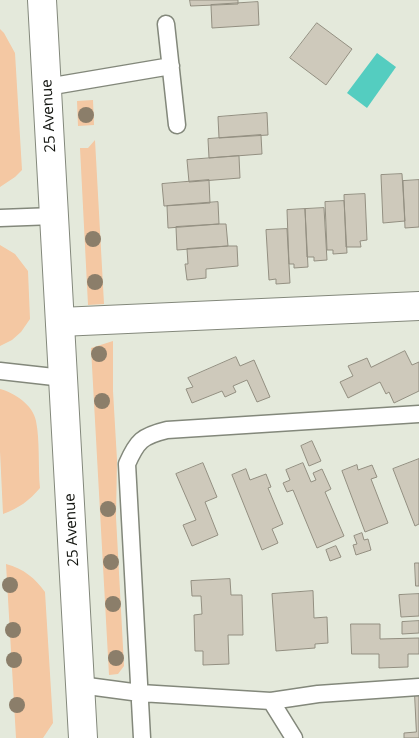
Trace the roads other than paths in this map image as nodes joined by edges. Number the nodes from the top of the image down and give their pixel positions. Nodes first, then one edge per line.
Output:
1 (42, 0) edge
2 (166, 24) dead end
3 (171, 66) junction
4 (47, 87) junction
5 (177, 125) dead end
6 (54, 216) junction
7 (0, 218) edge
8 (419, 306) edge
9 (60, 322) junction
10 (0, 371) edge
11 (64, 378) junction
12 (419, 414) edge
13 (80, 685) junction
14 (419, 687) edge
15 (140, 693) junction
16 (270, 701) junction
17 (83, 738) edge
18 (142, 738) edge
19 (294, 738) edge

1 - 4 main road, 25 Avenue
2 - 3 lane
3 - 4 lane
3 - 5 lane
4 - 6 main road, 25 Avenue
6 - 7 lane
6 - 9 main road, 25 Avenue
8 - 9 main road
9 - 11 main road, 25 Avenue
10 - 11 lane
11 - 13 main road, 25 Avenue
12 - 15 lane
13 - 15 lane
13 - 17 main road, 25 Avenue
14 - 16 lane
15 - 16 lane
15 - 18 lane
16 - 19 lane

